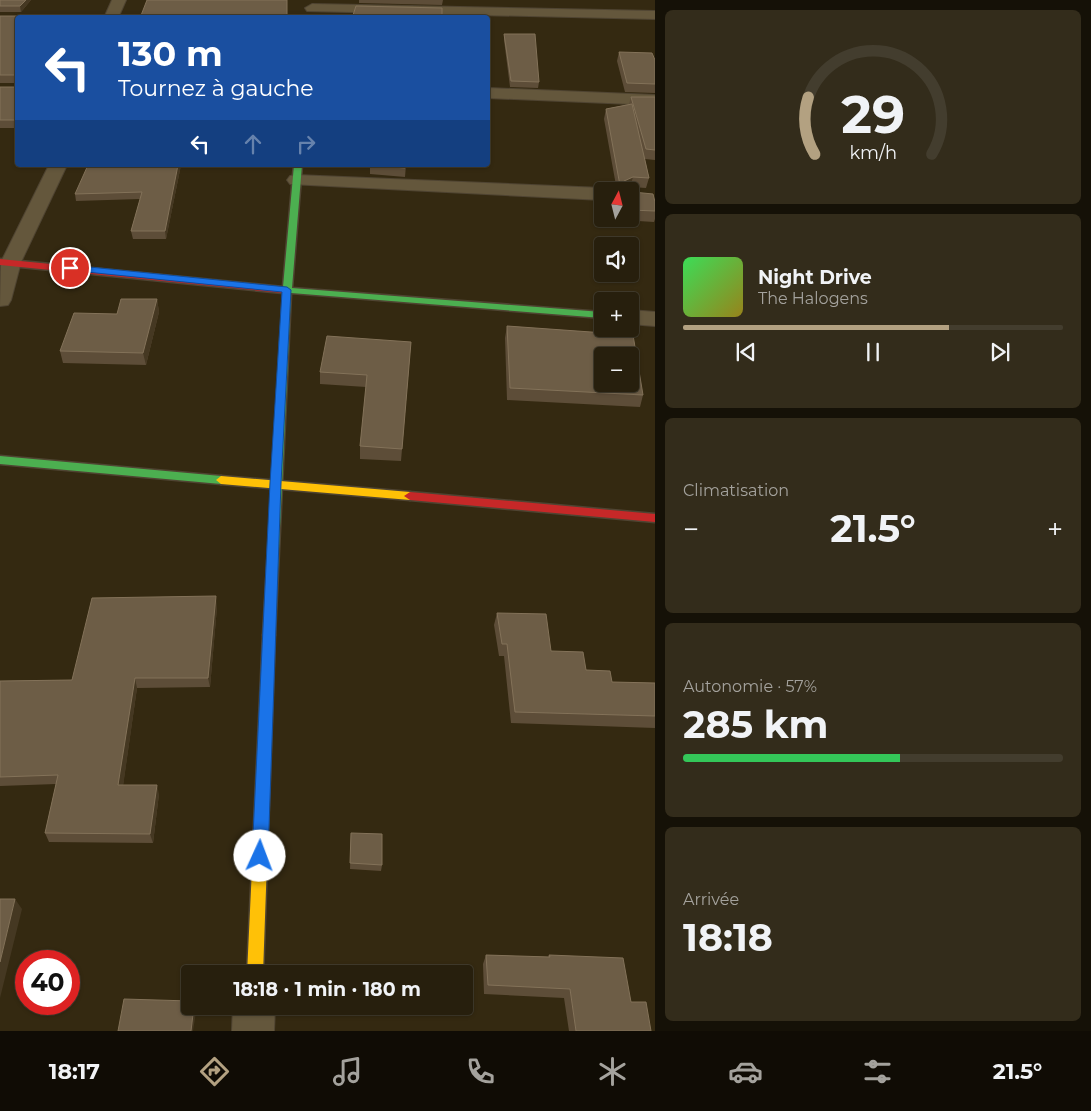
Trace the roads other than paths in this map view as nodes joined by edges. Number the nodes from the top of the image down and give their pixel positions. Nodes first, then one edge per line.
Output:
1 (118, 0) edge
2 (488, 7) edge
3 (312, 9) edge
4 (112, 15) edge
5 (655, 15) edge
6 (490, 92) edge
7 (655, 100) edge
8 (57, 167) edge
9 (297, 172) edge
10 (594, 193) edge
11 (6, 262) edge
12 (287, 290) junction
13 (0, 300) edge
14 (594, 314) edge
15 (639, 318) edge
16 (655, 319) edge
17 (0, 460) edge
18 (276, 483) junction
19 (655, 518) edge
20 (255, 965) edge
21 (254, 1015) edge
22 (253, 1031) edge

1 - 4 street
2 - 3 street
2 - 5 street
6 - 7 street
8 - 11 street
9 - 10 street
9 - 12 street
11 - 12 street
11 - 13 street
12 - 14 street
12 - 18 street
15 - 16 street
17 - 18 street
18 - 19 street
18 - 20 street
21 - 22 street

